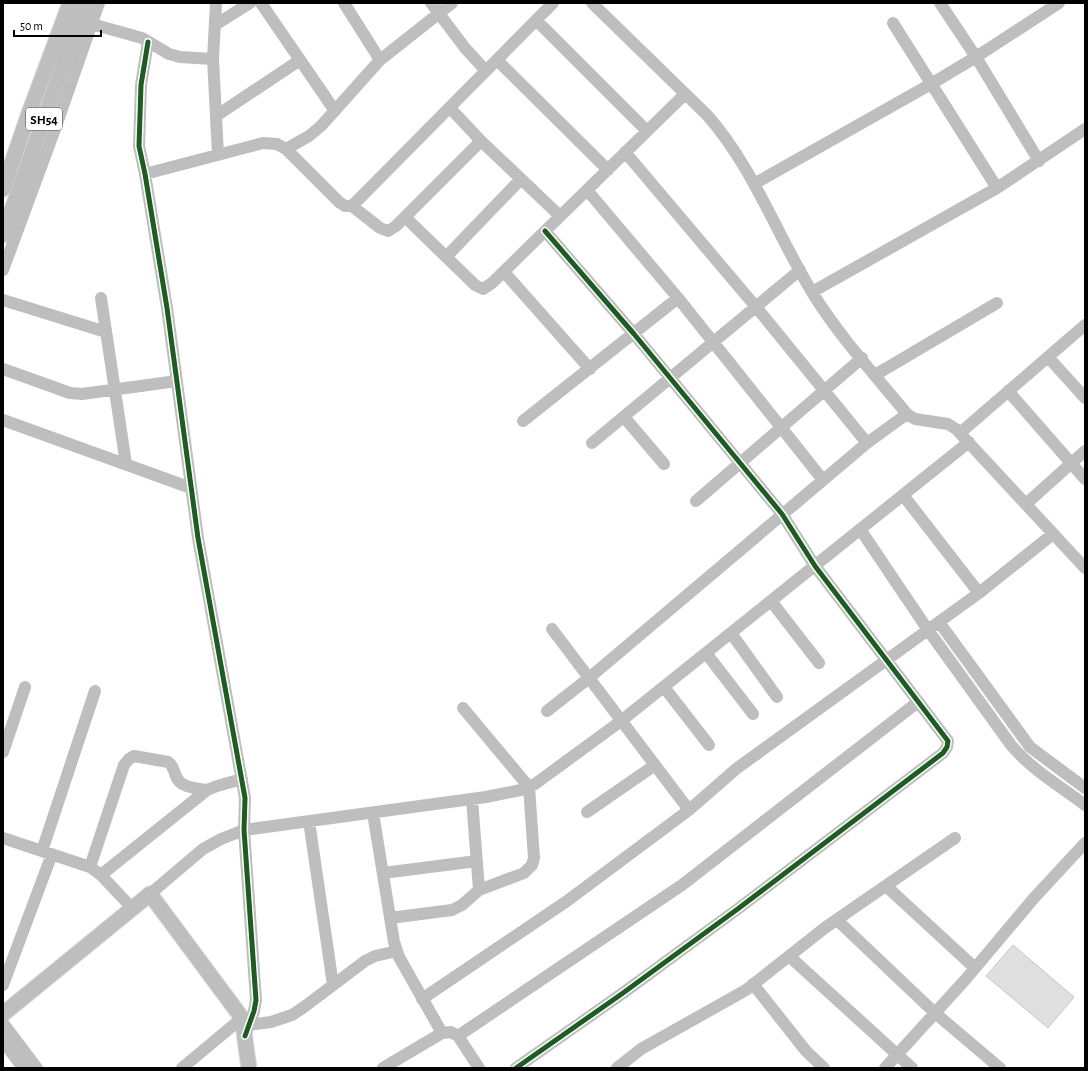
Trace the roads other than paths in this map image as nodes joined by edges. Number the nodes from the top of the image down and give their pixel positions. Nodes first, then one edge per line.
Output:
1 (70, 3) edge
2 (85, 3) edge
3 (99, 3) edge
4 (216, 3) edge
5 (250, 3) edge
6 (261, 3) edge
7 (344, 3) edge
8 (431, 3) edge
9 (452, 3) edge
10 (553, 3) edge
11 (592, 3) edge
12 (940, 3) edge
13 (1059, 3) edge
14 (438, 14) junction
15 (536, 20) junction
16 (92, 24) junction
17 (893, 24) dead end
18 (215, 25) junction
19 (148, 42) junction
20 (976, 57) junction
21 (213, 59) junction
22 (300, 60) junction
23 (380, 60) junction
24 (497, 60) junction
25 (486, 71) junction
26 (931, 84) junction
27 (685, 94) junction
28 (450, 108) junction
29 (335, 111) junction
30 (216, 116) junction
31 (1085, 129) edge
32 (647, 132) junction
33 (481, 140) junction
34 (286, 149) junction
35 (625, 152) junction
36 (218, 155) junction
37 (1039, 161) junction
38 (608, 170) junction
39 (145, 174) junction
40 (521, 179) junction
41 (754, 184) junction
42 (997, 188) junction
43 (3, 189) edge
44 (587, 190) junction
45 (352, 206) junction
46 (560, 216) junction
47 (405, 218) junction
48 (546, 231) junction
49 (3, 234) edge
50 (446, 257) junction
51 (3, 270) edge
52 (800, 270) junction
53 (504, 272) junction
54 (812, 292) junction
55 (101, 298) dead end
56 (678, 298) junction
57 (3, 300) edge
58 (997, 303) dead end
59 (756, 307) junction
60 (1085, 325) edge
61 (106, 332) junction
62 (634, 334) junction
63 (714, 342) junction
64 (1048, 357) junction
65 (862, 358) junction
66 (3, 369) edge
67 (590, 369) junction
68 (875, 375) junction
69 (670, 378) junction
70 (177, 381) junction
71 (114, 390) junction
72 (824, 390) junction
73 (1008, 391) junction
74 (1085, 398) edge
75 (907, 414) junction
76 (624, 417) junction
77 (3, 420) edge
78 (523, 422) dead end
79 (781, 428) junction
80 (960, 433) junction
81 (969, 442) junction
82 (592, 443) dead end
83 (867, 443) junction
84 (1085, 451) edge
85 (740, 463) junction
86 (126, 464) junction
87 (664, 464) dead end
88 (1071, 464) junction
89 (823, 480) junction
90 (1085, 480) edge
91 (192, 488) junction
92 (903, 495) junction
93 (696, 501) dead end
94 (1026, 504) junction
95 (782, 514) junction
96 (860, 529) junction
97 (1053, 534) junction
98 (815, 566) junction
99 (1085, 568) edge
100 (979, 593) junction
101 (771, 601) junction
102 (939, 622) junction
103 (552, 630) dead end
104 (928, 630) junction
105 (731, 633) junction
106 (706, 653) junction
107 (886, 660) junction
108 (819, 663) dead end
109 (588, 678) junction
110 (25, 687) dead end
111 (664, 687) junction
112 (95, 691) dead end
113 (777, 697) dead end
114 (918, 702) junction
115 (463, 708) dead end
116 (547, 711) dead end
117 (753, 714) dead end
118 (621, 721) junction
119 (709, 745) dead end
120 (3, 752) edge
121 (655, 765) junction
122 (242, 779) junction
123 (529, 787) junction
124 (1085, 788) edge
125 (207, 790) junction
126 (472, 799) junction
127 (1085, 805) edge
128 (689, 810) junction
129 (586, 812) dead end
130 (373, 813) junction
131 (309, 821) junction
132 (244, 830) junction
133 (3, 838) edge
134 (955, 838) dead end
135 (1085, 843) edge
136 (47, 852) junction
137 (477, 861) junction
138 (90, 867) junction
139 (383, 873) junction
140 (102, 875) junction
141 (886, 886) junction
142 (479, 890) junction
143 (150, 894) junction
144 (132, 908) junction
145 (390, 918) junction
146 (837, 920) junction
147 (397, 951) junction
148 (789, 956) junction
149 (975, 968) junction
150 (753, 984) junction
151 (3, 985) edge
152 (334, 985) junction
153 (422, 999) junction
154 (935, 1013) junction
155 (3, 1014) edge
156 (3, 1023) edge
157 (245, 1026) junction
158 (442, 1033) junction
159 (458, 1036) junction
160 (3, 1041) edge
161 (897, 1055) junction
162 (819, 1066) edge
163 (23, 1068) edge
164 (37, 1068) edge
165 (182, 1068) edge
166 (249, 1068) edge
167 (384, 1068) edge
168 (478, 1068) edge
169 (516, 1068) edge
170 (617, 1068) edge
171 (885, 1068) edge
172 (912, 1068) edge
173 (1000, 1068) edge

1 - 43 main road, SH54
2 - 49 main road, SH54
3 - 16 street
4 - 18 street
5 - 18 street
6 - 22 street
7 - 23 street
8 - 14 street
9 - 14 street
10 - 15 street
11 - 27 street
12 - 20 street
13 - 20 street
14 - 23 street
14 - 25 street
15 - 24 street
15 - 32 street
16 - 19 street
16 - 51 street
17 - 26 street
18 - 21 street
19 - 21 street
19 - 39 street
20 - 26 street
20 - 37 street
21 - 30 street
22 - 29 street
22 - 30 street
23 - 29 street
24 - 25 street
24 - 38 street
25 - 28 street
26 - 41 street
26 - 42 street
27 - 32 street
27 - 41 street
28 - 33 street
28 - 45 street
29 - 34 street
30 - 36 street
31 - 37 street
32 - 35 street
33 - 40 street
33 - 47 street
34 - 36 street
34 - 45 street
35 - 38 street
35 - 59 street
36 - 39 street
37 - 42 street
38 - 44 street
39 - 70 street
40 - 46 street
40 - 50 street
41 - 52 street
42 - 54 street
44 - 46 street
44 - 56 street
45 - 47 street
46 - 48 street
47 - 50 street
48 - 53 street
48 - 62 street
50 - 53 street
52 - 54 street
52 - 59 street
53 - 67 street
54 - 65 street
55 - 61 street
56 - 62 street
56 - 63 street
57 - 61 street
58 - 68 street
59 - 63 street
59 - 72 street
60 - 64 street
61 - 71 street
62 - 67 street
62 - 69 street
63 - 69 street
63 - 79 street
64 - 73 street
64 - 74 street
65 - 68 street
65 - 72 street
66 - 71 street
67 - 78 street
68 - 75 street
69 - 76 street
69 - 85 street
70 - 71 street
70 - 91 street
71 - 86 street
72 - 79 street
72 - 83 street
73 - 80 street
73 - 88 street
75 - 80 street
75 - 83 street
76 - 82 street
76 - 87 street
77 - 86 street
79 - 85 street
79 - 89 street
80 - 81 street
81 - 92 street
81 - 94 street
83 - 89 street
84 - 88 street
85 - 93 street
85 - 95 street
86 - 91 street
88 - 90 street
88 - 94 street
89 - 95 street
91 - 122 street
92 - 96 street
92 - 100 street
94 - 97 street
95 - 98 street
95 - 109 street
96 - 98 street
96 - 104 street
97 - 99 street
97 - 100 street
98 - 101 street
98 - 107 street
100 - 102 street
101 - 105 street
101 - 108 street
102 - 104 street
102 - 124 street
103 - 109 street
104 - 107 street
104 - 127 street
105 - 106 street
105 - 113 street
106 - 111 street
106 - 117 street
107 - 114 street
107 - 128 street
109 - 116 street
109 - 118 street
110 - 120 street
111 - 118 street
111 - 119 street
112 - 136 street
114 - 159 street
114 - 169 street
115 - 123 street
118 - 121 street
118 - 123 street
121 - 128 street
121 - 129 street
122 - 125 street
122 - 132 street
123 - 126 street
123 - 142 street
125 - 138 street
125 - 140 street
126 - 130 street
126 - 137 street
128 - 153 street
130 - 131 street
130 - 139 street
131 - 132 street
131 - 152 street
132 - 143 street
132 - 157 street
133 - 136 street
134 - 141 street
135 - 149 street
136 - 138 street
136 - 151 street
137 - 139 street
137 - 142 street
138 - 140 street
139 - 145 street
140 - 144 street
141 - 146 street
141 - 149 street
142 - 145 street
143 - 144 main road
143 - 157 main road
144 - 155 main road
145 - 147 street
146 - 148 street
146 - 154 street
147 - 152 street
147 - 153 street
148 - 150 street
148 - 161 street
149 - 154 street
150 - 162 street
150 - 170 street
152 - 157 street
153 - 158 street
154 - 161 street
154 - 173 street
156 - 164 street
157 - 165 street
157 - 166 main road
158 - 159 street
158 - 167 street
159 - 168 street
160 - 163 street
161 - 171 street
161 - 172 street

